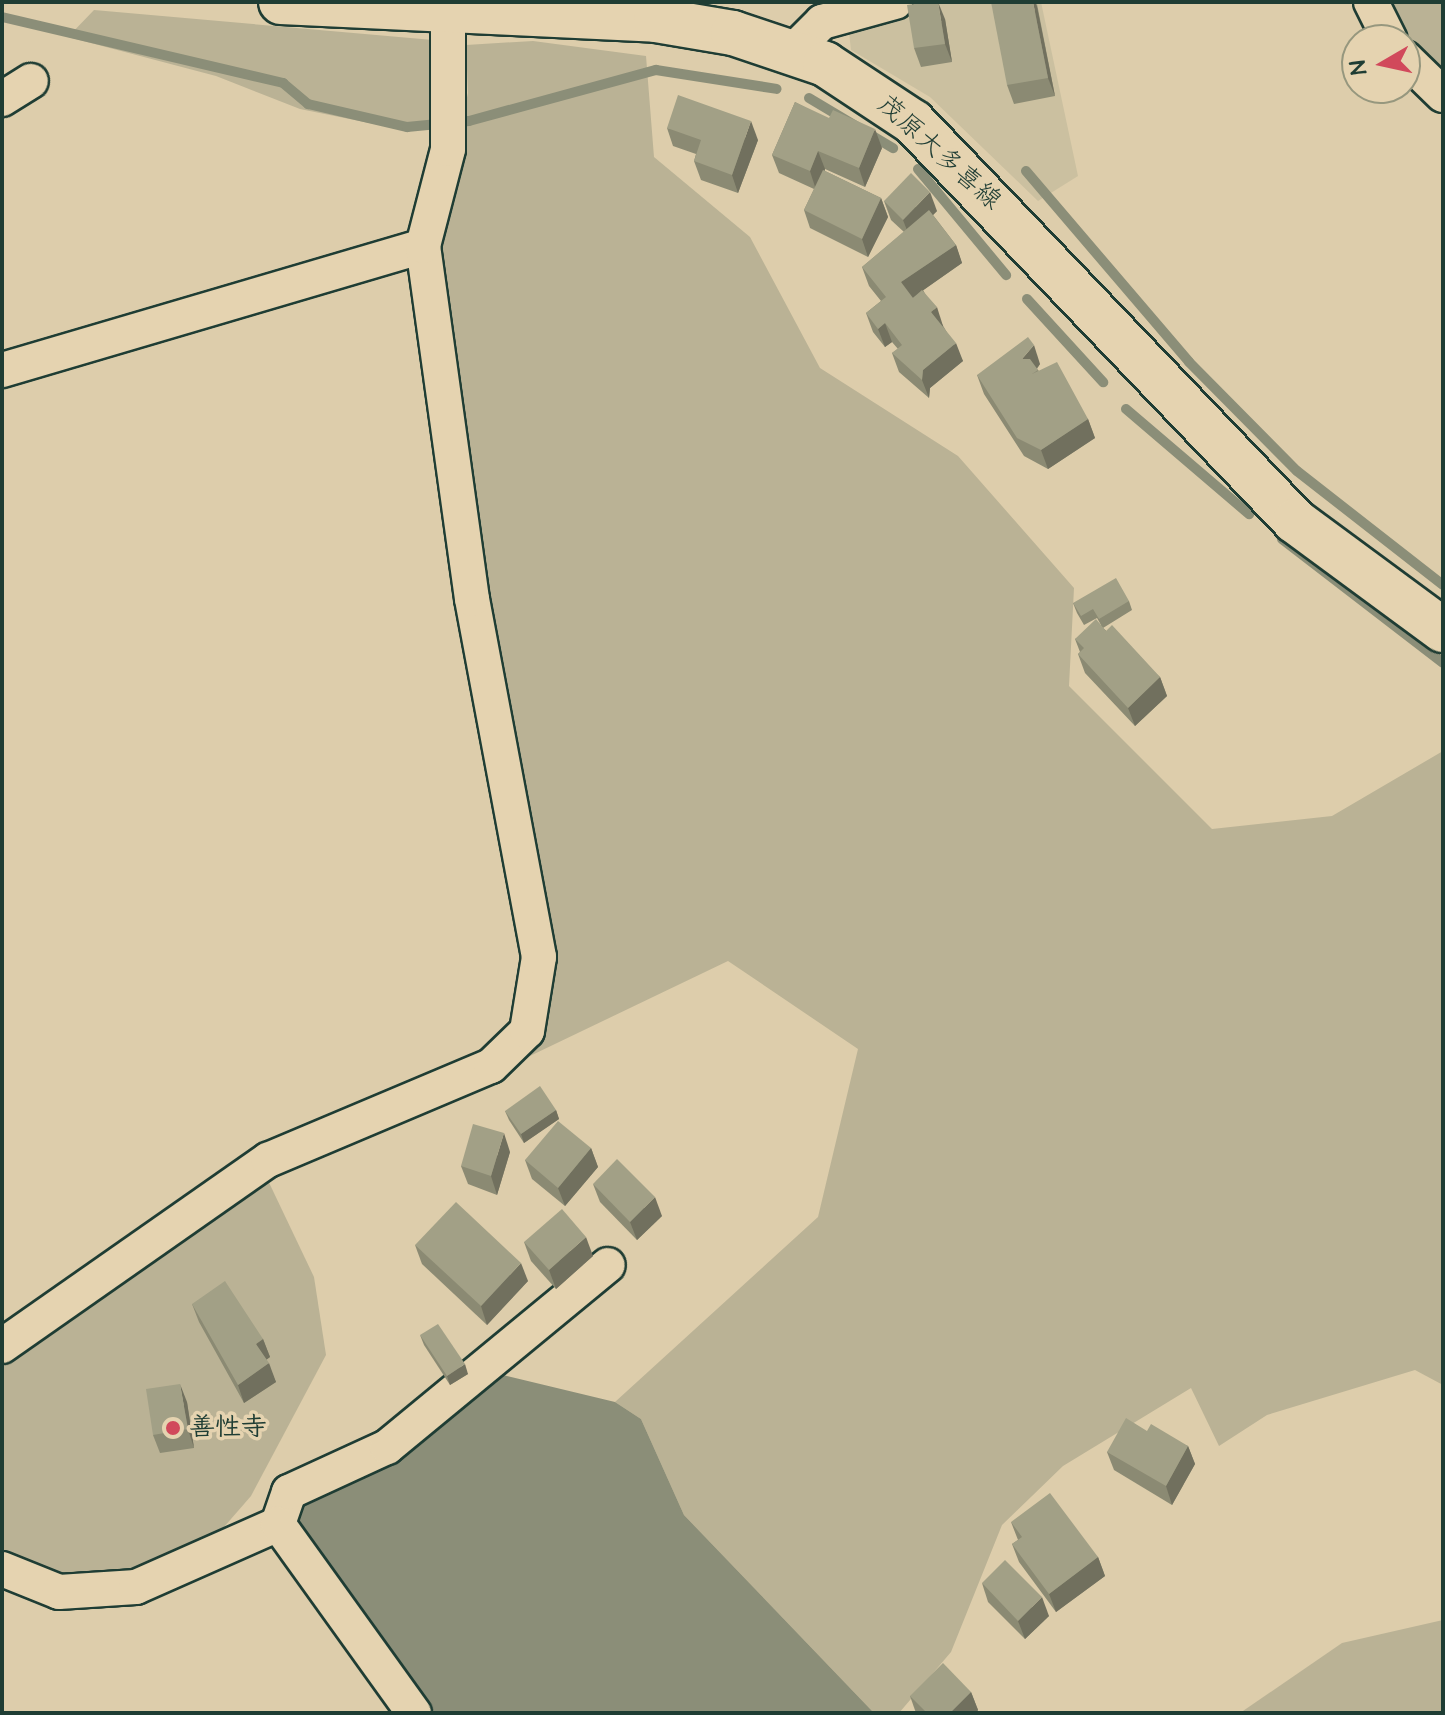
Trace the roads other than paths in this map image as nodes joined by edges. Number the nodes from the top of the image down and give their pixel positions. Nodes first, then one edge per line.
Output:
1 (281, 2) edge
2 (895, 2) edge
3 (1371, 2) edge
4 (437, 7) edge
5 (1382, 24) edge
6 (793, 51) junction
7 (1421, 74) edge
8 (31, 81) dead end
9 (1443, 95) edge
10 (2, 99) edge
11 (423, 246) junction
12 (2, 370) edge
13 (1443, 630) edge
14 (608, 1265) dead end
15 (2, 1346) edge
16 (278, 1524) junction
17 (2, 1569) edge
18 (414, 1713) edge

1 - 4 main road, 茂原大多喜線
2 - 6 street
3 - 5 street
4 - 6 main road, 茂原大多喜線
4 - 11 street
6 - 13 main road, 茂原大多喜線
7 - 9 street
8 - 10 street
11 - 12 street
11 - 15 street
14 - 16 street
16 - 17 street
16 - 18 street

